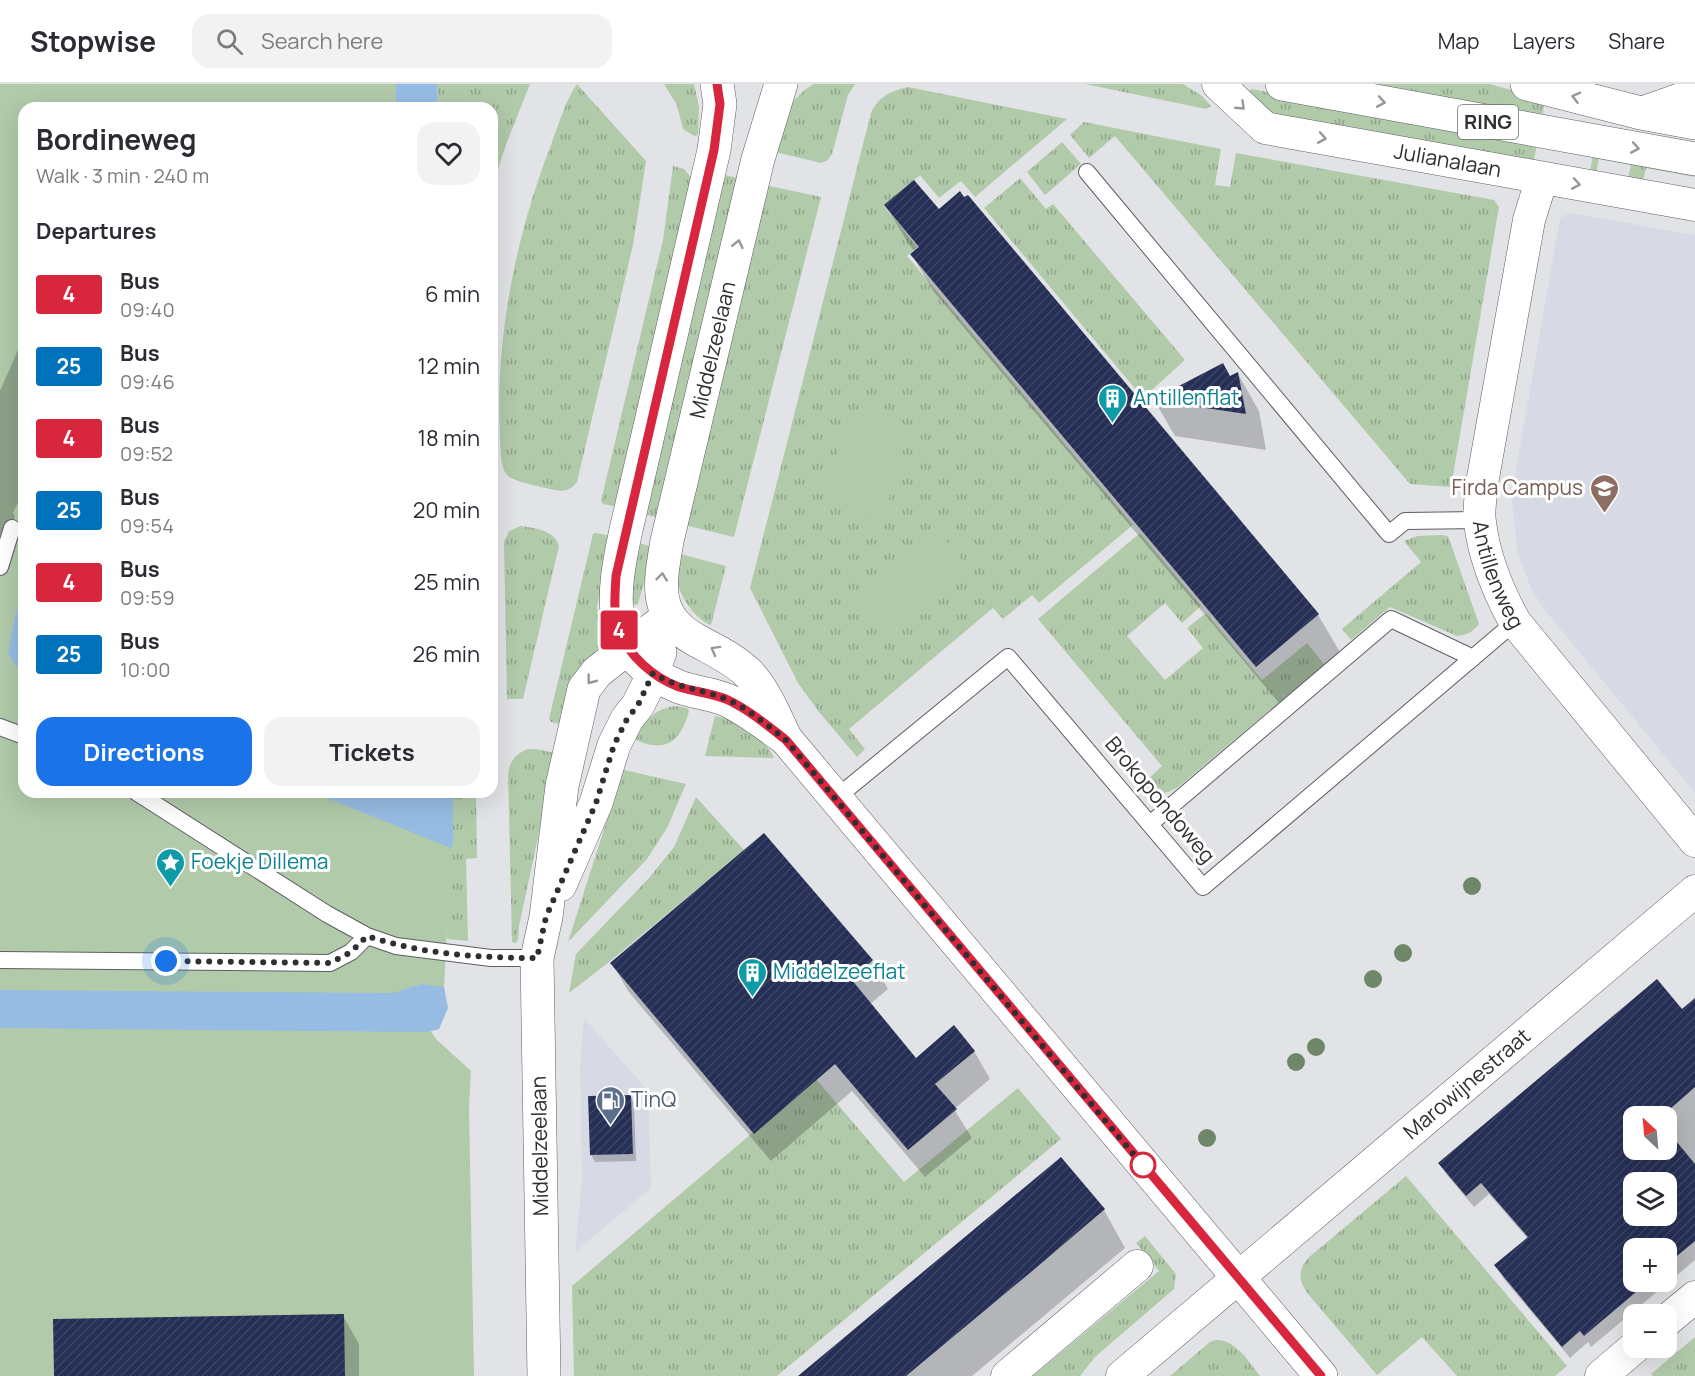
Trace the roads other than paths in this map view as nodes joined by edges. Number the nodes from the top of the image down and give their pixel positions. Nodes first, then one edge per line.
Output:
1 (717, 84) edge
2 (781, 84) edge
3 (1218, 84) edge
4 (1282, 84) edge
5 (1527, 84) edge
6 (1695, 94) edge
7 (1641, 113) junction
8 (1695, 123) edge
9 (1695, 159) edge
10 (1087, 172) dead end
11 (1542, 178) junction
12 (1695, 205) edge
13 (1479, 520) junction
14 (12, 528) dead end
15 (0, 567) edge
16 (1515, 622) junction
17 (674, 623) junction
18 (628, 648) junction
19 (1473, 658) junction
20 (653, 673) junction
21 (0, 727) edge
22 (18, 734) edge
23 (786, 740) junction
24 (145, 798) edge
25 (836, 798) junction
26 (1150, 824) junction
27 (1695, 841) edge
28 (1695, 891) edge
29 (546, 917) junction
30 (367, 936) junction
31 (537, 958) junction
32 (0, 960) edge
33 (1137, 1266) dead end
34 (1238, 1278) junction
35 (1695, 1297) edge
36 (1677, 1312) edge
37 (1623, 1357) edge
38 (544, 1376) edge
39 (1007, 1376) edge
40 (1122, 1376) edge
41 (1321, 1376) edge
42 (1601, 1376) edge

1 - 18 street, Middelzeelaan
17 -> 2 street, Middelzeelaan
3 -> 11 street, Julianalaan
4 -> 9 street, RING
7 -> 5 street, RING
6 - 7 street
7 - 8 street, RING
10 - 13 lane
11 -> 12 street, Julianalaan
11 - 13 street, Antillenweg
13 - 16 street, Antillenweg
14 - 15 lane
16 - 19 lane, Brokopondoweg
16 - 27 street, Antillenweg
17 - 18 street, Middelzeelaan
17 - 20 street, Middelzeelaan
23 -> 17 street
18 - 20 street, Middelzeelaan
18 -> 29 street, Middelzeelaan
19 - 26 lane
19 - 26 lane, Brokopondoweg
20 - 23 street, Middelzeelaan
20 - 29 street, Middelzeelaan
21 - 22 lane
23 - 25 street
24 - 30 lane
25 - 26 lane, Brokopondoweg
25 - 34 street
28 - 34 street, Marowijnestraat
29 - 31 street, Middelzeelaan
30 - 31 lane
30 - 32 lane
31 - 38 street, Middelzeelaan
33 - 39 street
34 - 40 street, Marowijnestraat
34 - 41 street
35 - 36 street
37 - 42 street

